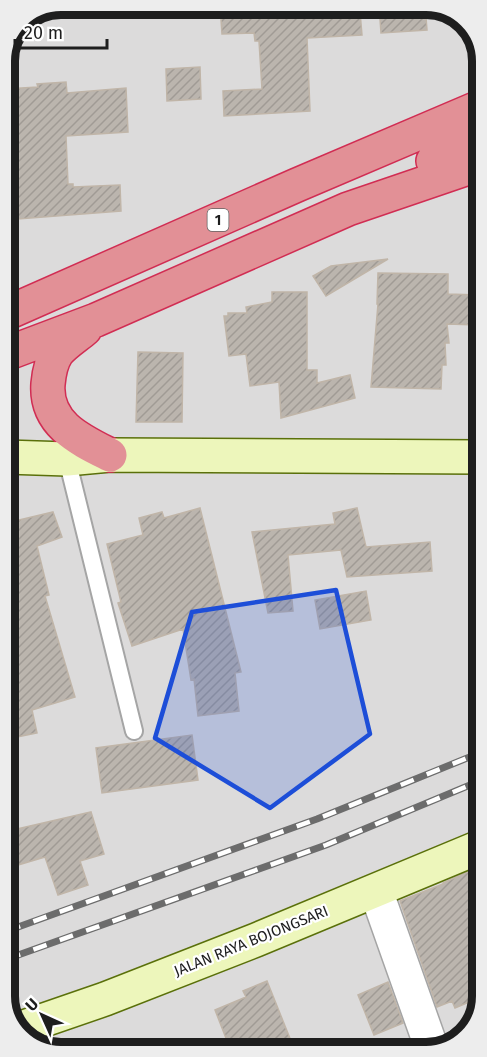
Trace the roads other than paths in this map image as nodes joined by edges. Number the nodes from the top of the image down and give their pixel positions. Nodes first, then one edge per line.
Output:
1 (472, 90) edge
2 (472, 111) edge
3 (431, 129) junction
4 (472, 144) edge
5 (472, 167) edge
6 (348, 209) junction
7 (15, 310) edge
8 (96, 320) junction
9 (15, 351) edge
10 (110, 455) junction
11 (15, 457) edge
12 (472, 457) edge
13 (67, 459) junction
14 (134, 731) dead end
15 (472, 850) edge
16 (376, 891) junction
17 (26, 1026) edge
18 (429, 1042) edge

1 - 3 highway
2 - 3 highway, 1
3 - 7 highway, 1
4 - 6 highway
5 - 6 highway
6 - 8 highway
8 - 9 highway
8 - 10 highway
10 - 12 street
10 - 13 street
11 - 13 street
13 - 14 lane
15 - 16 street, JALAN RAYA BOJONGSARI
16 - 17 street, JALAN RAYA BOJONGSARI
16 - 18 street

